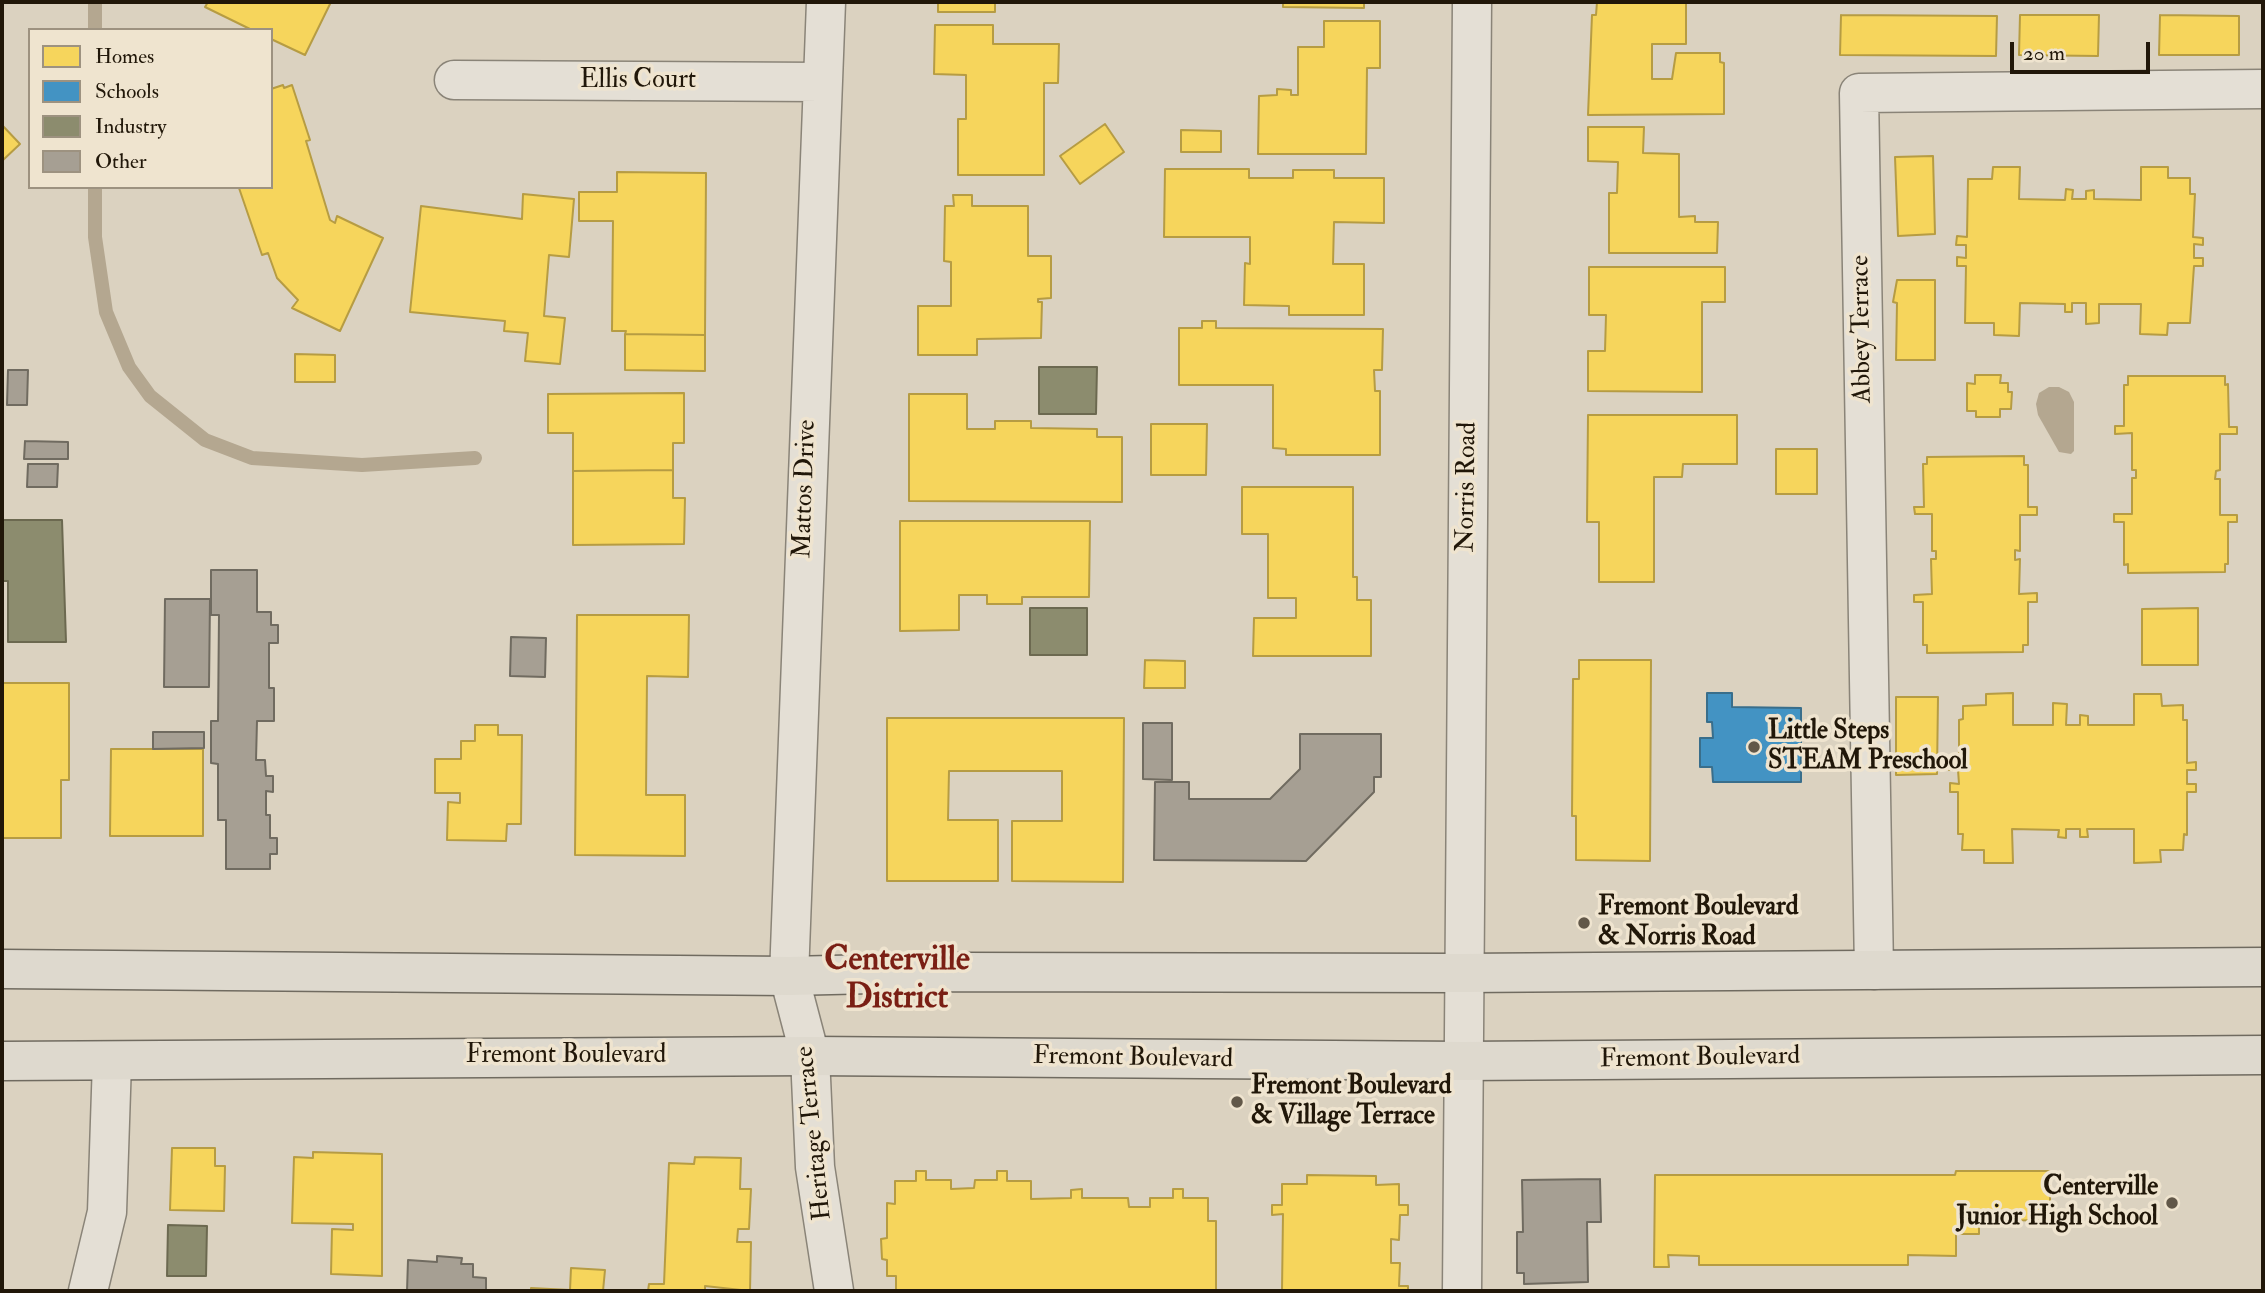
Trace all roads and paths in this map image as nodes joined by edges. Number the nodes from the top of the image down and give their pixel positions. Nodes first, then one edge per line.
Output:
1 (826, 2) edge
2 (1472, 2) edge
3 (454, 80) dead end
4 (821, 82) junction
5 (2263, 89) edge
6 (2263, 967) edge
7 (2, 969) edge
8 (1874, 970) junction
9 (1463, 973) junction
10 (789, 976) junction
11 (2263, 1055) edge
12 (810, 1056) junction
13 (2, 1061) edge
14 (112, 1061) junction
15 (1463, 1062) junction
16 (88, 1291) edge
17 (834, 1291) edge
18 (1462, 1291) edge

1 - 4 street, Mattos Drive
2 - 9 street, Norris Road
3 - 4 street, Ellis Court
4 - 10 street, Mattos Drive
5 - 8 street, Abbey Terrace
6 - 8 main road
7 - 10 main road
8 - 9 main road
9 - 10 main road
9 - 15 street, Norris Road
10 - 12 street, Heritage Terrace
11 - 15 main road, Fremont Boulevard
12 - 14 main road, Fremont Boulevard
12 - 15 main road, Fremont Boulevard
12 - 17 street, Heritage Terrace
13 - 14 main road, Fremont Boulevard
14 - 16 street
15 - 18 street, Norris Road

